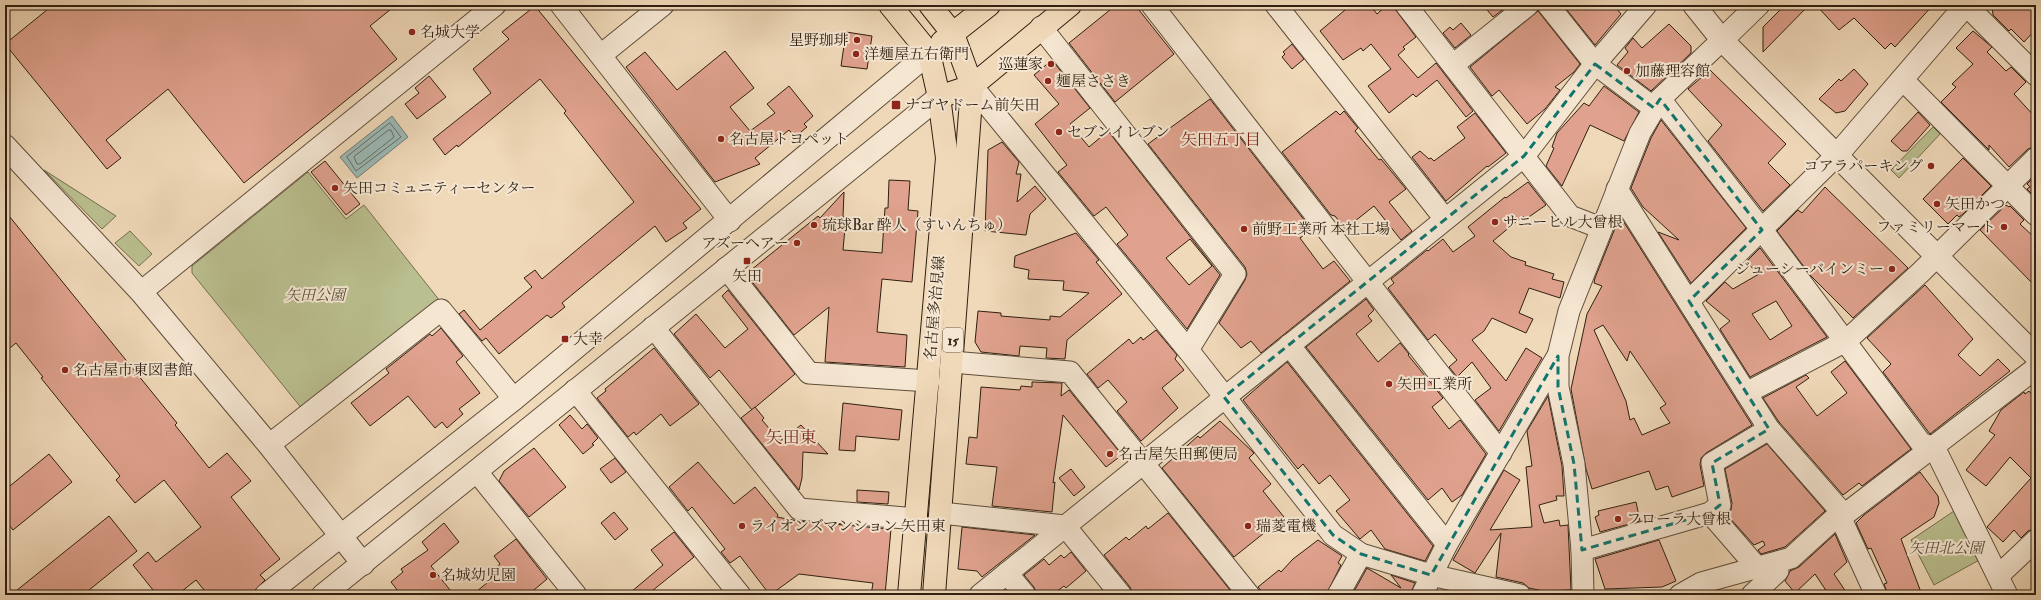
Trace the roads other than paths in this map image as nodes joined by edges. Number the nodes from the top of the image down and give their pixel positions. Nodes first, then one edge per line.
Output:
1 (496, 5) edge
2 (561, 5) edge
3 (663, 5) edge
4 (890, 5) edge
5 (930, 5) edge
6 (990, 5) edge
7 (1070, 5) edge
8 (1152, 5) edge
9 (1276, 5) edge
10 (1406, 5) edge
11 (1528, 5) edge
12 (1548, 5) edge
13 (1646, 5) edge
14 (1694, 5) edge
15 (1758, 5) edge
16 (1966, 5) edge
17 (1041, 27) junction
18 (953, 34) junction
19 (1722, 40) junction
20 (929, 53) junction
21 (601, 55) junction
22 (1595, 64) junction
23 (1453, 65) junction
24 (2036, 75) edge
25 (1902, 79) junction
26 (972, 86) junction
27 (939, 97) junction
28 (1657, 103) junction
29 (5, 146) edge
30 (1837, 155) junction
31 (1524, 156) junction
32 (2036, 158) edge
33 (2008, 186) junction
34 (1617, 189) junction
35 (2036, 214) edge
36 (1445, 219) junction
37 (730, 220) junction
38 (1601, 228) junction
39 (1762, 230) junction
40 (1936, 257) junction
41 (726, 268) junction
42 (1367, 282) junction
43 (141, 292) junction
44 (1689, 301) junction
45 (653, 327) junction
46 (1846, 341) junction
47 (1288, 345) junction
48 (1188, 350) junction
49 (1558, 356) junction
50 (2036, 356) edge
51 (952, 362) junction
52 (2036, 368) edge
53 (929, 381) junction
54 (575, 390) junction
55 (1746, 393) junction
56 (1224, 397) junction
57 (514, 399) junction
58 (1769, 429) junction
59 (269, 445) junction
60 (1932, 447) junction
61 (1501, 453) junction
62 (1143, 463) junction
63 (477, 472) junction
64 (940, 513) junction
65 (1710, 513) junction
66 (1841, 516) junction
67 (917, 519) junction
68 (1065, 526) junction
69 (340, 535) junction
70 (2036, 540) edge
71 (1447, 544) junction
72 (1582, 550) junction
73 (1361, 554) junction
74 (363, 564) junction
75 (1007, 573) junction
76 (1763, 574) junction
77 (1431, 575) junction
78 (1998, 576) junction
79 (566, 592) edge
80 (266, 595) edge
81 (323, 595) edge
82 (740, 595) edge
83 (909, 595) edge
84 (934, 595) edge
85 (980, 595) edge
86 (1025, 595) edge
87 (1121, 595) edge
88 (1249, 595) edge
89 (1338, 595) edge
90 (1422, 595) edge
91 (1520, 595) edge
92 (1584, 595) edge
93 (1680, 595) edge
94 (1752, 595) edge
95 (1876, 595) edge
96 (2007, 595) edge

1 - 43 street
2 - 21 street
3 - 21 street
4 - 20 main road
5 - 18 main road, 名古屋多治見線
6 - 18 main road
7 - 17 main road
8 - 42 street
9 - 36 street
10 - 23 street
11 - 23 street
12 - 22 street
13 - 22 street
14 - 19 street
15 - 19 street
16 - 24 street
16 - 25 street
17 - 26 main road
17 - 48 street
18 - 20 main road
18 - 26 main road, 名古屋多治見線 / 15
19 - 28 street
19 - 30 street
20 - 27 main road, 名古屋多治見線 / 15
20 - 37 street
21 - 37 street
22 - 28 street
22 - 31 street
23 - 31 street
25 - 30 street
25 - 33 street
26 - 27 main road
26 - 48 street
26 - 51 main road, 名古屋多治見線 / 15
27 - 41 street
27 - 53 main road, 名古屋多治見線 / 15
28 - 34 street
28 - 39 street
29 - 43 street
30 - 39 street
30 - 40 street
31 - 36 street
31 - 38 street
32 - 33 street
33 - 35 street
33 - 40 street
34 - 38 street
34 - 44 street
36 - 42 street
37 - 57 street
38 - 49 street
39 - 44 street
39 - 46 street
40 - 46 street
40 - 50 street
41 - 45 street
41 - 53 street
42 - 47 street
42 - 61 street
43 - 59 street
44 - 55 street
45 - 54 street
45 - 67 street
46 - 55 street
46 - 60 street
47 - 56 street
47 - 71 street
48 - 56 street
49 - 61 street
49 - 72 street
51 - 62 street
51 - 64 main road, 名古屋多治見線 / 15
52 - 60 street
53 - 67 main road, 名古屋多治見線 / 15
54 - 63 street
54 - 82 street
55 - 58 street
56 - 62 street
56 - 73 street
57 - 59 street
57 - 69 street
58 - 65 street
58 - 66 street
59 - 69 street
60 - 66 street
60 - 78 street
61 - 71 street
62 - 68 street
62 - 88 street
63 - 74 street
63 - 79 street
64 - 68 street
64 - 84 main road, 名古屋多治見線 / 15
65 - 72 street
65 - 76 street
66 - 76 street
66 - 95 street
67 - 83 main road, 名古屋多治見線 / 15
68 - 75 street
68 - 87 street
69 - 74 street
69 - 80 street
70 - 78 street
71 - 77 street
72 - 92 street
73 - 77 street
73 - 89 street
74 - 81 street
75 - 85 street
75 - 86 street
76 - 93 street
76 - 94 street
77 - 90 street
77 - 91 street
78 - 96 street

